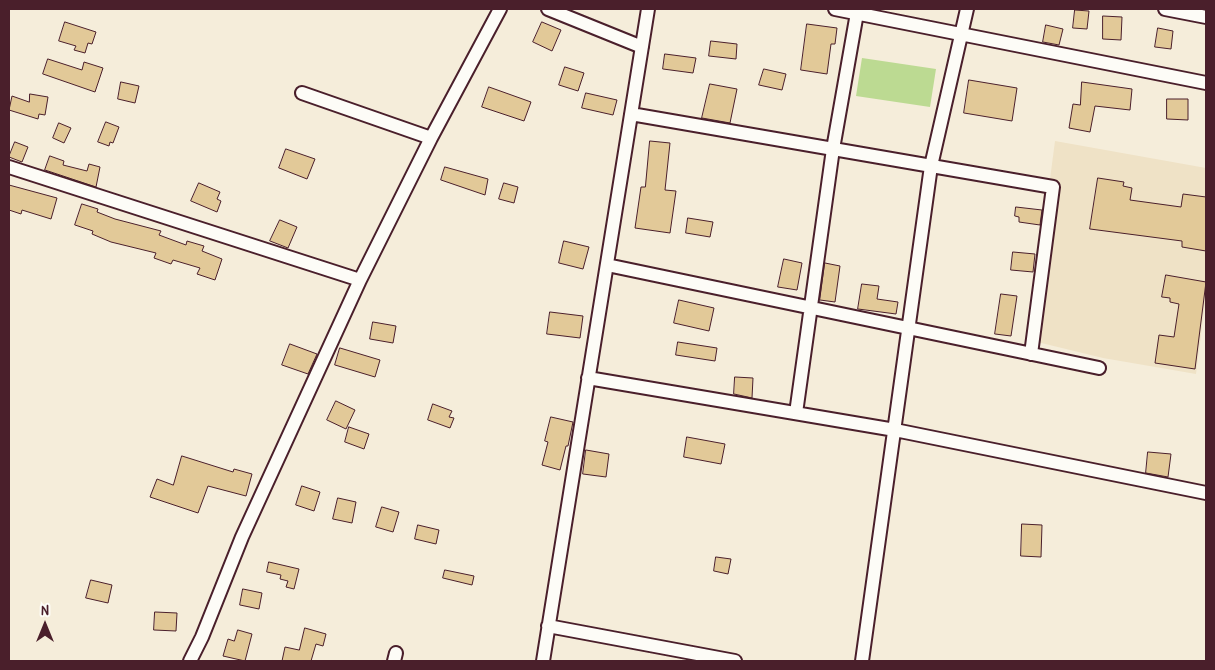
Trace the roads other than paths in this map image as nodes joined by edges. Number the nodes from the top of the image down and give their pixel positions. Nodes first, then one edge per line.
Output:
1 (500, 9) edge
2 (548, 9) edge
3 (648, 9) edge
4 (835, 9) edge
5 (967, 9) edge
6 (1165, 9) edge
7 (857, 13) junction
8 (1206, 17) edge
9 (961, 32) junction
10 (642, 47) junction
11 (1206, 83) edge
12 (302, 93) dead end
13 (631, 114) junction
14 (431, 138) junction
15 (833, 149) junction
16 (930, 166) junction
17 (9, 167) edge
18 (606, 265) junction
19 (360, 280) junction
20 (810, 309) junction
21 (908, 330) junction
22 (1031, 354) junction
23 (1098, 368) dead end
24 (588, 378) junction
25 (796, 413) junction
26 (895, 430) junction
27 (1206, 493) edge
28 (548, 626) junction
29 (190, 661) edge
30 (543, 661) edge
31 (735, 661) edge
32 (862, 661) edge

1 - 14 street
2 - 10 street
3 - 10 street
4 - 7 street
5 - 9 street
6 - 8 street
7 - 9 street
7 - 15 street
9 - 11 street
9 - 16 street
10 - 13 street
12 - 14 street
13 - 15 street
13 - 18 street
14 - 19 street
15 - 16 street
15 - 20 street
16 - 21 street
16 - 22 street
17 - 19 street
18 - 20 street
18 - 24 street
19 - 29 street
20 - 21 street
20 - 25 street
21 - 22 street
21 - 26 street
22 - 23 street
24 - 25 street
24 - 28 street
25 - 26 street
26 - 27 street
26 - 32 street
28 - 30 street
28 - 31 street

